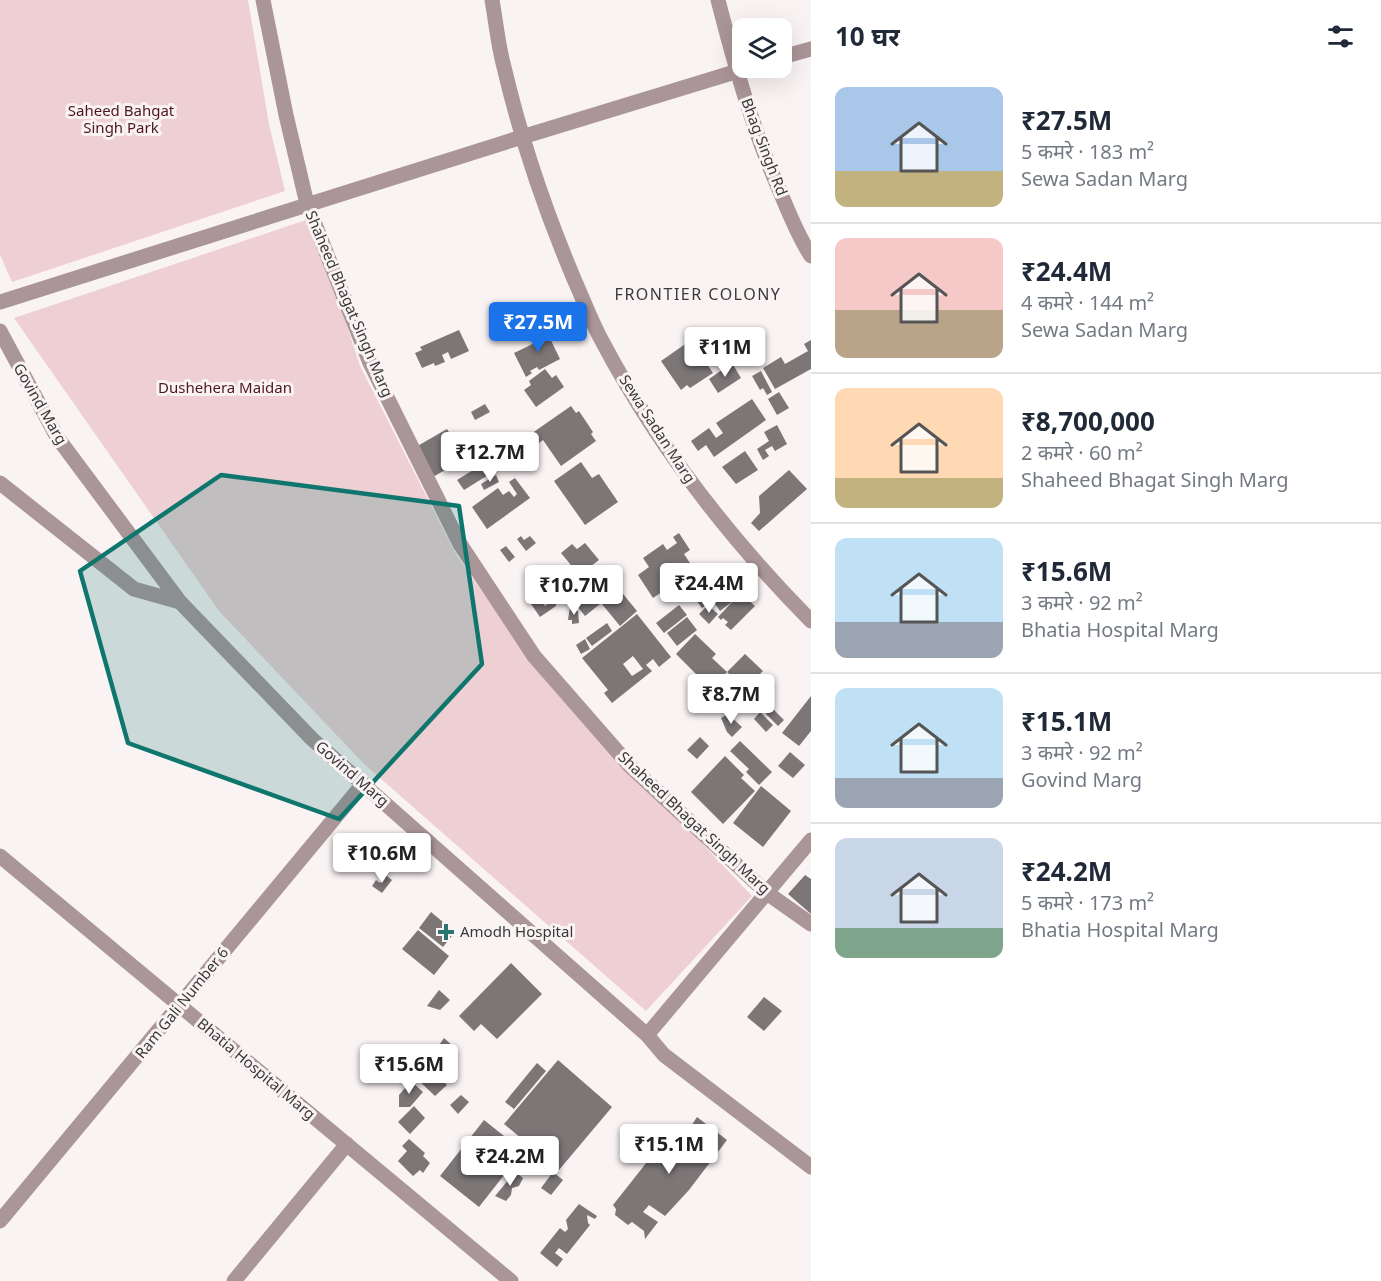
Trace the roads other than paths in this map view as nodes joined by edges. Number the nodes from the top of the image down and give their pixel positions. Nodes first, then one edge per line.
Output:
1 (263, 0) edge
2 (492, 0) edge
3 (718, 0) edge
4 (732, 40) edge
5 (811, 49) edge
6 (792, 54) edge
7 (732, 72) edge
8 (744, 78) edge
9 (522, 136) junction
10 (307, 204) junction
11 (811, 256) edge
12 (0, 302) edge
13 (0, 331) edge
14 (0, 483) edge
15 (180, 602) junction
16 (811, 621) edge
17 (363, 784) junction
18 (811, 840) edge
19 (1, 859) edge
20 (767, 893) junction
21 (811, 924) edge
22 (180, 1006) junction
23 (647, 1035) junction
24 (347, 1144) junction
25 (811, 1167) edge
26 (0, 1221) edge
27 (234, 1281) edge
28 (511, 1281) edge

1 - 10 street, Shaheed Bhagat Singh Marg
2 - 9 street, Sewa Sadan Marg
3 - 4 street, Bhag Singh Rd
5 - 6 street
7 - 9 street
8 - 11 street, Bhag Singh Rd
9 - 10 street
9 - 16 street, Sewa Sadan Marg
10 - 12 street
10 - 20 street, Shaheed Bhagat Singh Marg
13 - 15 street, Govind Marg
14 - 15 street
15 - 17 street, Govind Marg
17 - 22 street, Ram Gali Number 6
17 - 23 street, Govind Marg
18 - 20 street
19 - 22 street, Bhatia Hospital Marg
20 - 21 street, Shaheed Bhagat Singh Marg
20 - 23 street
22 - 24 street, Bhatia Hospital Marg
22 - 26 street, Ram Gali Number 6
23 - 25 street, Govind Marg
24 - 27 street
24 - 28 street, Bhatia Hospital Marg

